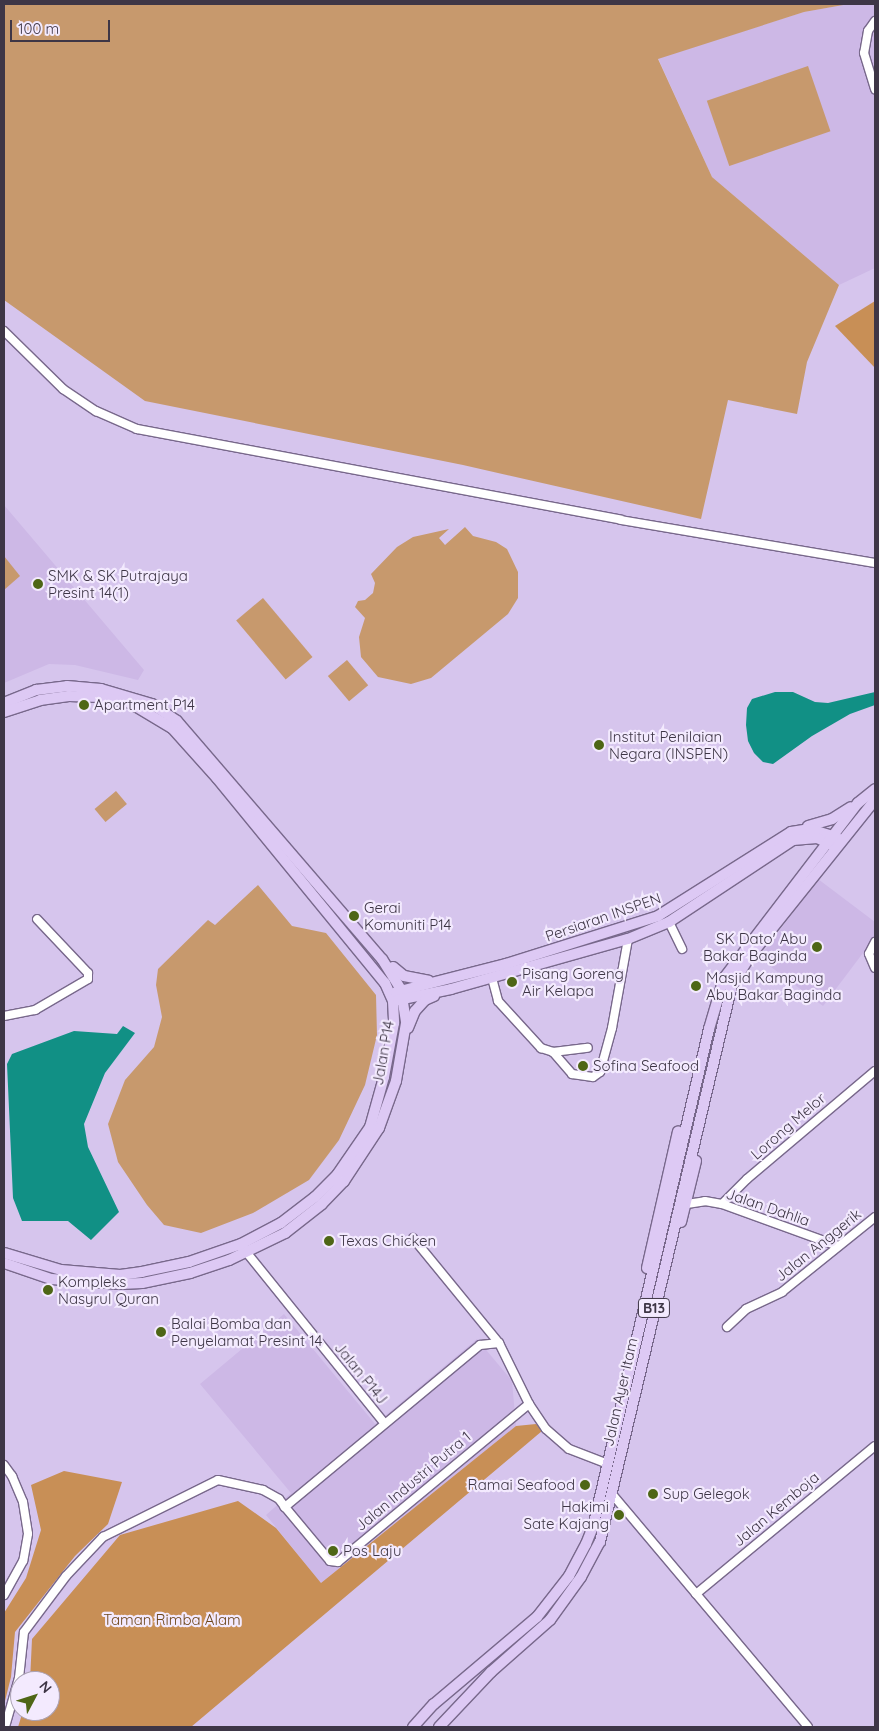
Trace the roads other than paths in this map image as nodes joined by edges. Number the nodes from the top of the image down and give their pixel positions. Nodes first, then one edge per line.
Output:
1 (875, 21) edge
2 (875, 89) edge
3 (4, 331) edge
4 (875, 563) edge
5 (4, 703) edge
6 (4, 712) edge
7 (875, 789) edge
8 (875, 800) edge
9 (858, 802) junction
10 (791, 832) junction
11 (808, 837) junction
12 (835, 841) junction
13 (813, 861) junction
14 (37, 919) dead end
15 (669, 922) junction
16 (628, 939) junction
17 (875, 942) edge
18 (682, 949) dead end
19 (382, 959) junction
20 (875, 968) edge
21 (492, 978) junction
22 (442, 981) junction
23 (451, 989) junction
24 (397, 996) junction
25 (4, 1016) edge
26 (717, 1043) junction
27 (588, 1048) dead end
28 (402, 1051) junction
29 (553, 1052) junction
30 (875, 1070) edge
31 (687, 1204) junction
32 (722, 1204) junction
33 (875, 1216) edge
34 (413, 1238) dead end
35 (838, 1246) junction
36 (243, 1249) junction
37 (4, 1253) edge
38 (4, 1263) edge
39 (658, 1292) junction
40 (484, 1323) junction
41 (727, 1327) dead end
42 (499, 1343) junction
43 (480, 1345) junction
44 (529, 1404) junction
45 (384, 1423) junction
46 (875, 1446) edge
47 (608, 1464) junction
48 (4, 1465) edge
49 (612, 1494) junction
50 (285, 1507) junction
51 (696, 1594) junction
52 (4, 1595) edge
53 (415, 1725) edge
54 (5, 1727) edge
55 (439, 1727) edge
56 (808, 1727) edge

1 - 2 street
3 - 4 street
5 - 19 main road, Jalan P14
6 - 24 main road
7 - 9 main road, B13
8 - 12 main road, B13
9 - 10 main road
9 - 12 main road, B13
10 - 12 main road, Persiaran INSPEN
10 - 22 main road, Persiaran INSPEN
11 - 12 main road
11 - 13 main road
11 - 15 main road, Persiaran INSPEN
12 - 13 main road, B13
12 - 26 main road, Jalan Ayer Itam / B13
13 - 47 main road, Jalan Ayer Itam / B13
14 - 25 street
15 - 16 main road, Persiaran INSPEN
15 - 18 street
16 - 21 main road, Persiaran INSPEN
16 - 29 street
17 - 20 street
19 - 22 main road
19 - 24 main road, Jalan P14
21 - 23 main road, Persiaran INSPEN
21 - 29 street
22 - 24 main road, Persiaran INSPEN
23 - 24 main road
23 - 28 main road
24 - 28 main road, Jalan P14
24 - 36 main road, Jalan P14
26 - 31 main road
26 - 39 main road, Jalan Ayer Itam / B13
27 - 29 street
28 - 36 main road, Jalan P14
30 - 32 street, Lorong Melor
31 - 32 street, Jalan Dahlia
31 - 39 main road
32 - 35 street, Jalan Dahlia
33 - 35 street, Jalan Anggerik
34 - 40 street
35 - 41 street, Jalan Anggerik
36 - 37 main road, Jalan P14
36 - 38 main road, Jalan P14
36 - 45 street, Jalan P14J
39 - 49 main road, Jalan Ayer Itam / B13
40 - 42 street
40 - 43 street
42 - 43 street
42 - 44 street
43 - 45 street, Jalan P14J
44 - 47 street
44 - 50 street, Jalan Industri Putra 1
45 - 50 street
46 - 51 street, Jalan Kemboja
47 - 53 main road, Jalan Ayer Itam / B13
48 - 52 street
49 - 51 street
49 - 55 main road, Jalan Ayer Itam / B13
50 - 54 street, Jalan Industri Putra 1
51 - 56 street

